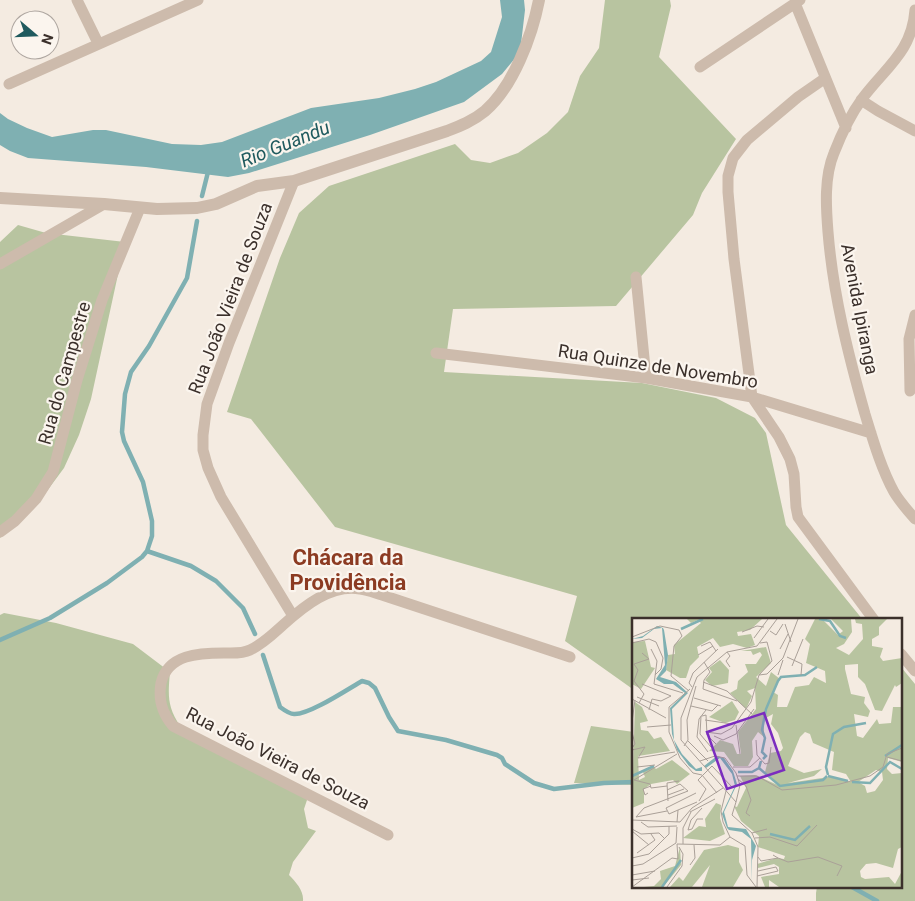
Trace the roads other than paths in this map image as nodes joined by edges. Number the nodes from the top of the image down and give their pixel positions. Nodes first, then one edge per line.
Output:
1 (78, 0) edge
2 (539, 0) edge
3 (193, 1) edge
4 (798, 1) edge
5 (915, 10) edge
6 (98, 43) junction
7 (700, 67) dead end
8 (824, 79) junction
9 (10, 84) dead end
10 (861, 100) junction
11 (846, 128) junction
12 (915, 131) edge
13 (294, 180) junction
14 (0, 198) edge
15 (104, 204) junction
16 (140, 208) junction
17 (0, 264) edge
18 (636, 277) dead end
19 (915, 314) edge
20 (436, 353) dead end
21 (646, 378) junction
22 (910, 391) dead end
23 (752, 397) junction
24 (871, 433) junction
25 (915, 519) edge
26 (0, 532) edge
27 (293, 616) junction
28 (873, 618) edge
29 (902, 655) edge
30 (570, 657) dead end
31 (915, 671) edge
32 (388, 835) dead end

1 - 6 street
2 - 13 street
3 - 6 street
4 - 7 street
4 - 8 street
5 - 10 street, Avenida Ipiranga
6 - 9 street
8 - 11 street
8 - 23 street
10 - 11 street, Avenida Ipiranga
10 - 12 street
11 - 24 street, Avenida Ipiranga
13 - 16 street
13 - 27 street, Rua João Vieira de Souza
14 - 15 street
15 - 16 street
15 - 17 street
16 - 26 street, Rua do Campestre
18 - 21 street
19 - 22 street
20 - 21 street, Rua Quinze de Novembro
21 - 23 street, Rua Quinze de Novembro
23 - 24 street, Rua Quinze de Novembro
23 - 28 street
24 - 25 street, Avenida Ipiranga
27 - 30 street, Rua João Vieira de Souza
27 - 32 street, Rua João Vieira de Souza
29 - 31 street

